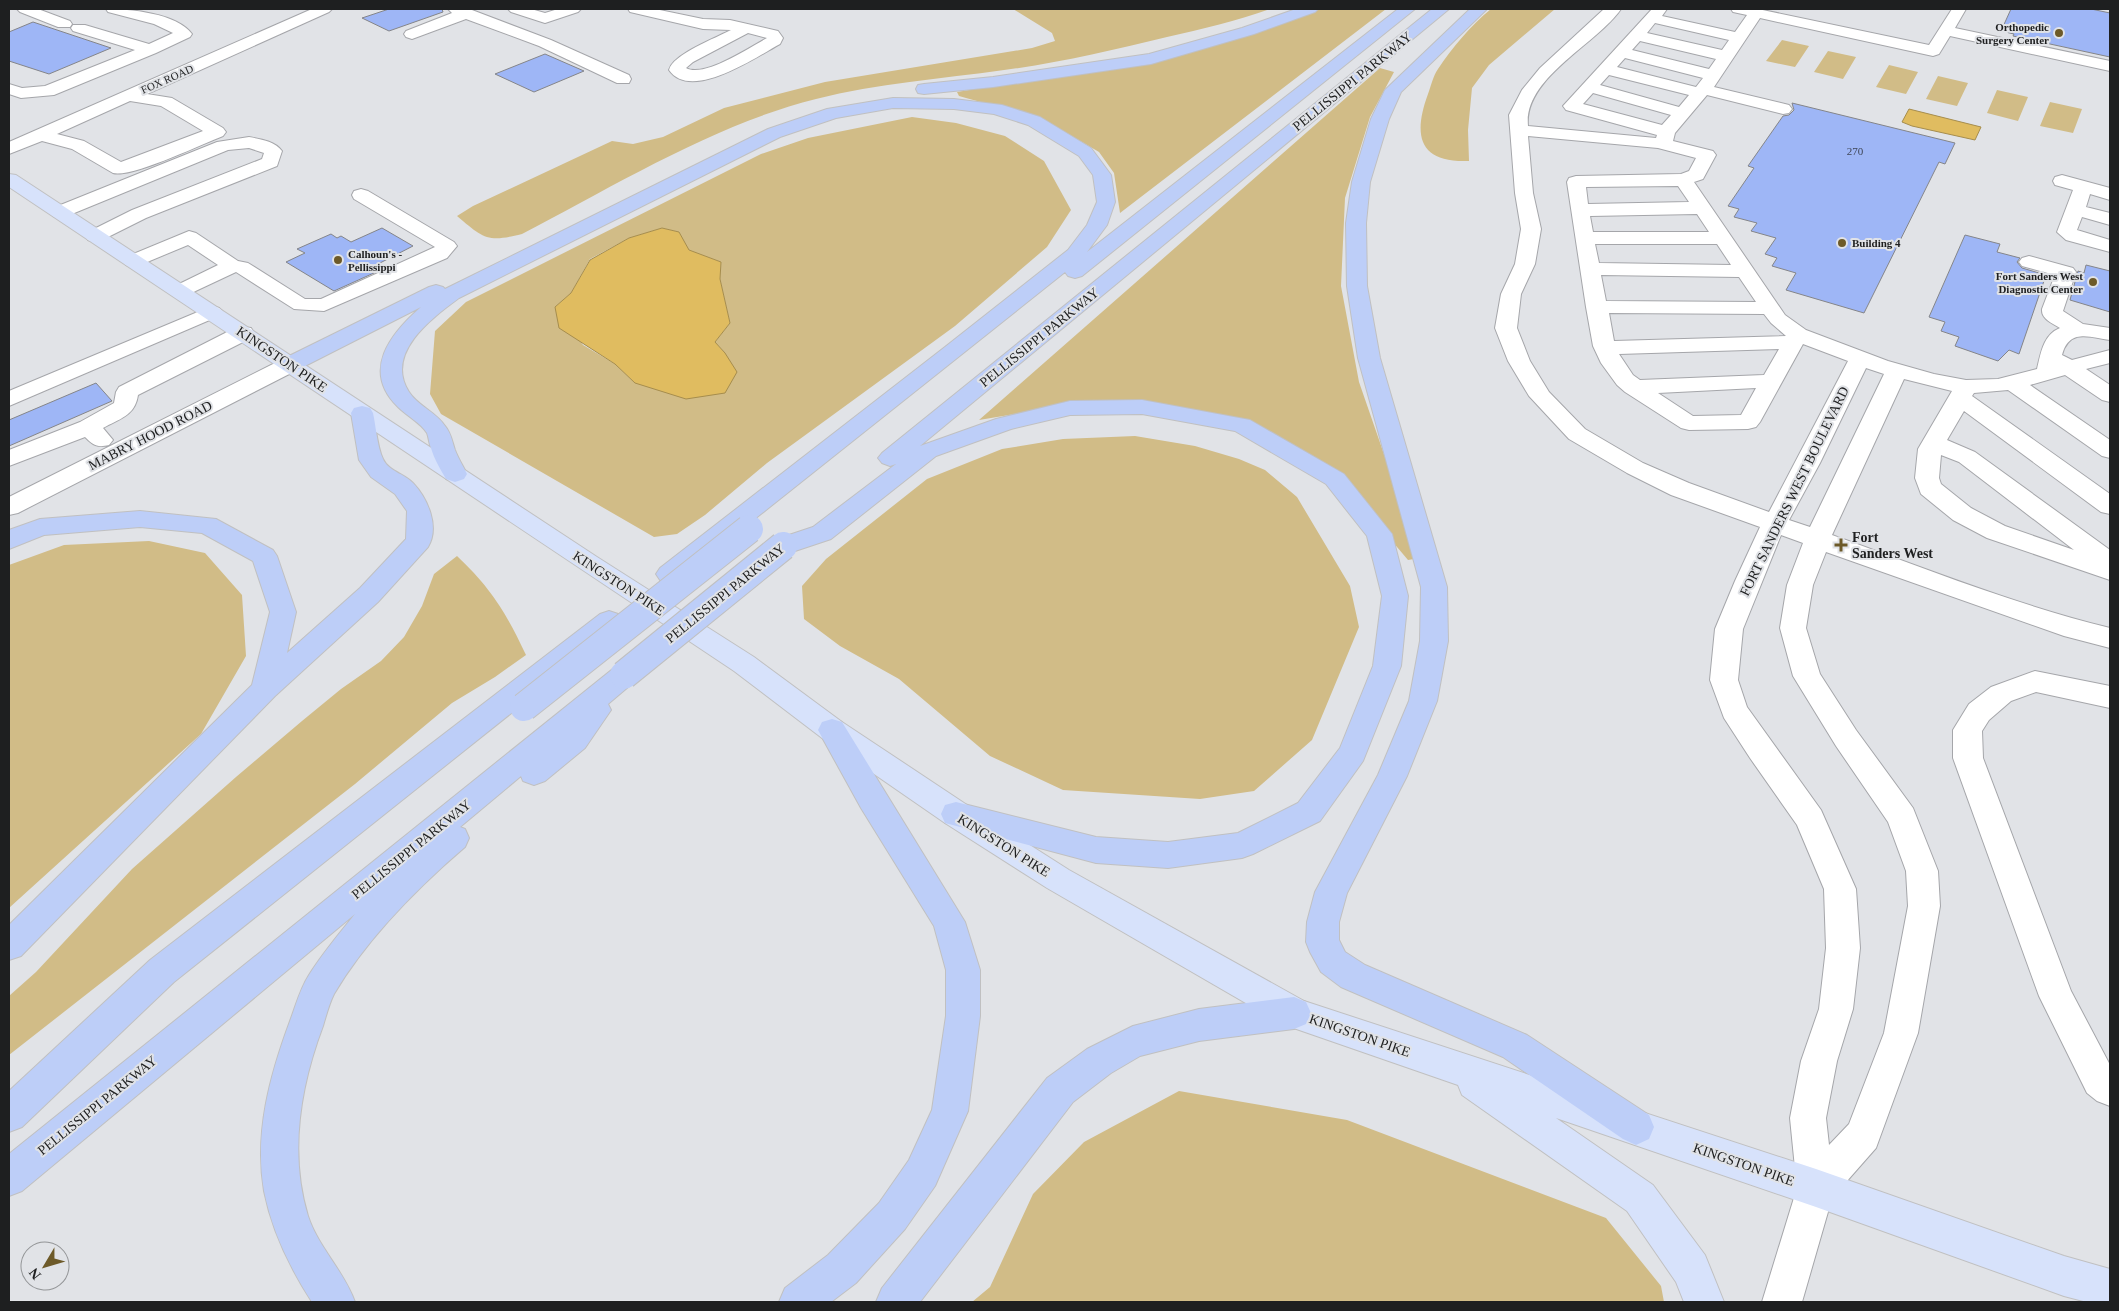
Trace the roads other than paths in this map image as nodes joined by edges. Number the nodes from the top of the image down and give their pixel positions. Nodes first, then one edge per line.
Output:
1 (29, 9) edge
2 (113, 9) edge
3 (324, 9) edge
4 (516, 9) edge
5 (573, 9) edge
6 (635, 9) edge
7 (1310, 9) edge
8 (1407, 9) edge
9 (1441, 9) edge
10 (1479, 9) edge
11 (1613, 9) edge
12 (1959, 9) edge
13 (461, 11) edge
14 (1656, 13) edge
15 (1722, 15) dead end
16 (9, 18) edge
17 (1746, 20) edge
18 (746, 28) junction
19 (1947, 31) junction
20 (412, 34) dead end
21 (1636, 35) junction
22 (150, 50) junction
23 (1621, 52) junction
24 (1726, 56) junction
25 (2110, 66) edge
26 (1606, 69) junction
27 (623, 79) dead end
28 (1705, 86) junction
29 (1589, 88) junction
30 (9, 89) edge
31 (129, 96) junction
32 (1783, 109) dead end
33 (1683, 113) junction
34 (40, 135) junction
35 (1518, 138) junction
36 (1666, 144) junction
37 (9, 149) edge
38 (1683, 180) junction
39 (2062, 181) dead end
40 (11, 183) edge
41 (2083, 187) junction
42 (2110, 194) edge
43 (361, 195) dead end
44 (1701, 208) junction
45 (1579, 210) junction
46 (2076, 210) junction
47 (60, 212) junction
48 (2110, 219) edge
49 (95, 236) junction
50 (1584, 238) junction
51 (1721, 238) junction
52 (2110, 246) edge
53 (133, 260) junction
54 (2029, 262) dead end
55 (233, 266) junction
56 (1590, 269) junction
57 (1743, 270) junction
58 (180, 291) junction
59 (1596, 307) junction
60 (1770, 308) junction
61 (212, 312) junction
62 (2078, 330) junction
63 (243, 333) junction
64 (2110, 334) edge
65 (1796, 339) junction
66 (1605, 348) junction
67 (2110, 356) edge
68 (1860, 359) junction
69 (291, 364) junction
70 (2056, 366) junction
71 (1897, 371) junction
72 (1772, 381) junction
73 (2012, 382) junction
74 (1633, 387) junction
75 (1962, 392) junction
76 (2110, 395) edge
77 (9, 399) edge
78 (362, 413) junction
79 (88, 427) junction
80 (1933, 443) junction
81 (2110, 451) edge
82 (114, 453) junction
83 (9, 459) edge
84 (455, 474) junction
85 (9, 506) edge
86 (2110, 506) edge
87 (1776, 523) junction
88 (1818, 538) junction
89 (9, 540) edge
90 (783, 546) junction
91 (2110, 564) edge
92 (2110, 570) edge
93 (2110, 638) edge
94 (265, 689) junction
95 (2110, 697) edge
96 (832, 730) junction
97 (566, 734) junction
98 (956, 814) junction
99 (9, 946) edge
100 (1294, 1013) junction
101 (1449, 1065) junction
102 (2110, 1089) edge
103 (9, 1115) edge
104 (1636, 1127) junction
105 (9, 1178) edge
106 (1816, 1188) junction
107 (2108, 1293) edge
108 (335, 1302) edge
109 (799, 1302) edge
110 (896, 1302) edge
111 (1704, 1302) edge
112 (1782, 1302) edge

1 - 16 street
1 - 22 street
2 - 22 street
3 - 31 street, FOX ROAD
4 - 5 street
6 - 18 street
7 - 69 highway
8 - 103 highway, PELLISSIPPI PARKWAY, bridge
9 - 90 highway, PELLISSIPPI PARKWAY
10 - 104 highway
11 - 35 street
12 - 19 street
13 - 20 street
13 - 27 street
14 - 17 street
14 - 21 street
15 - 17 street
17 - 19 street
17 - 24 street
18 - 18 street
19 - 25 street
21 - 23 street
21 - 24 street
22 - 30 street
23 - 26 street
23 - 28 street
24 - 28 street
26 - 28 street
26 - 29 street
28 - 32 street
28 - 33 street
29 - 33 street
29 - 36 street
31 - 34 street, FOX ROAD
31 - 34 street
33 - 36 street
34 - 37 street, FOX ROAD
35 - 36 street
35 - 87 street
36 - 38 street
36 - 38 street
38 - 44 street
38 - 45 street
39 - 41 street
40 - 47 main road, KINGSTON PIKE
41 - 42 street
41 - 46 street
43 - 55 street
44 - 45 street
44 - 51 street
45 - 50 street
46 - 48 street
46 - 52 street
47 - 49 main road, KINGSTON PIKE
47 - 49 street
49 - 53 main road, KINGSTON PIKE
50 - 51 street
50 - 56 street
51 - 57 street
53 - 55 street
53 - 58 main road, KINGSTON PIKE
54 - 62 street
55 - 58 street
56 - 57 street
56 - 59 street
57 - 60 street
58 - 61 main road, KINGSTON PIKE
59 - 60 street
59 - 66 street
60 - 65 street
61 - 63 main road, KINGSTON PIKE
61 - 77 street
62 - 64 street
62 - 70 street
63 - 69 main road, KINGSTON PIKE
63 - 79 street
65 - 66 street
65 - 68 street
65 - 72 street
66 - 74 street
67 - 70 street
68 - 71 street
68 - 87 street, FORT SANDERS WEST BOULEVARD
69 - 78 main road, KINGSTON PIKE
69 - 82 street, MABRY HOOD ROAD
70 - 73 street
70 - 76 street
71 - 75 street
71 - 88 street
72 - 74 street
72 - 74 street
73 - 75 street
73 - 81 street
75 - 80 street
75 - 86 street
78 - 84 main road, KINGSTON PIKE
78 - 94 highway
79 - 82 street
79 - 83 street
80 - 91 street
80 - 92 street
82 - 85 street, MABRY HOOD ROAD
84 - 96 main road, KINGSTON PIKE
84 - 103 highway
87 - 88 street
87 - 106 street, FORT SANDERS WEST BOULEVARD
88 - 93 street
88 - 106 street
89 - 94 highway
90 - 97 highway, PELLISSIPPI PARKWAY, bridge
90 - 98 highway
94 - 99 highway
95 - 102 street
96 - 98 main road, KINGSTON PIKE
96 - 109 highway
97 - 105 highway, PELLISSIPPI PARKWAY
97 - 108 highway
98 - 100 main road, KINGSTON PIKE
100 - 101 main road, KINGSTON PIKE
100 - 110 highway
101 - 104 main road, KINGSTON PIKE
101 - 111 main road
104 - 106 main road, KINGSTON PIKE
106 - 107 main road, KINGSTON PIKE
106 - 112 street

